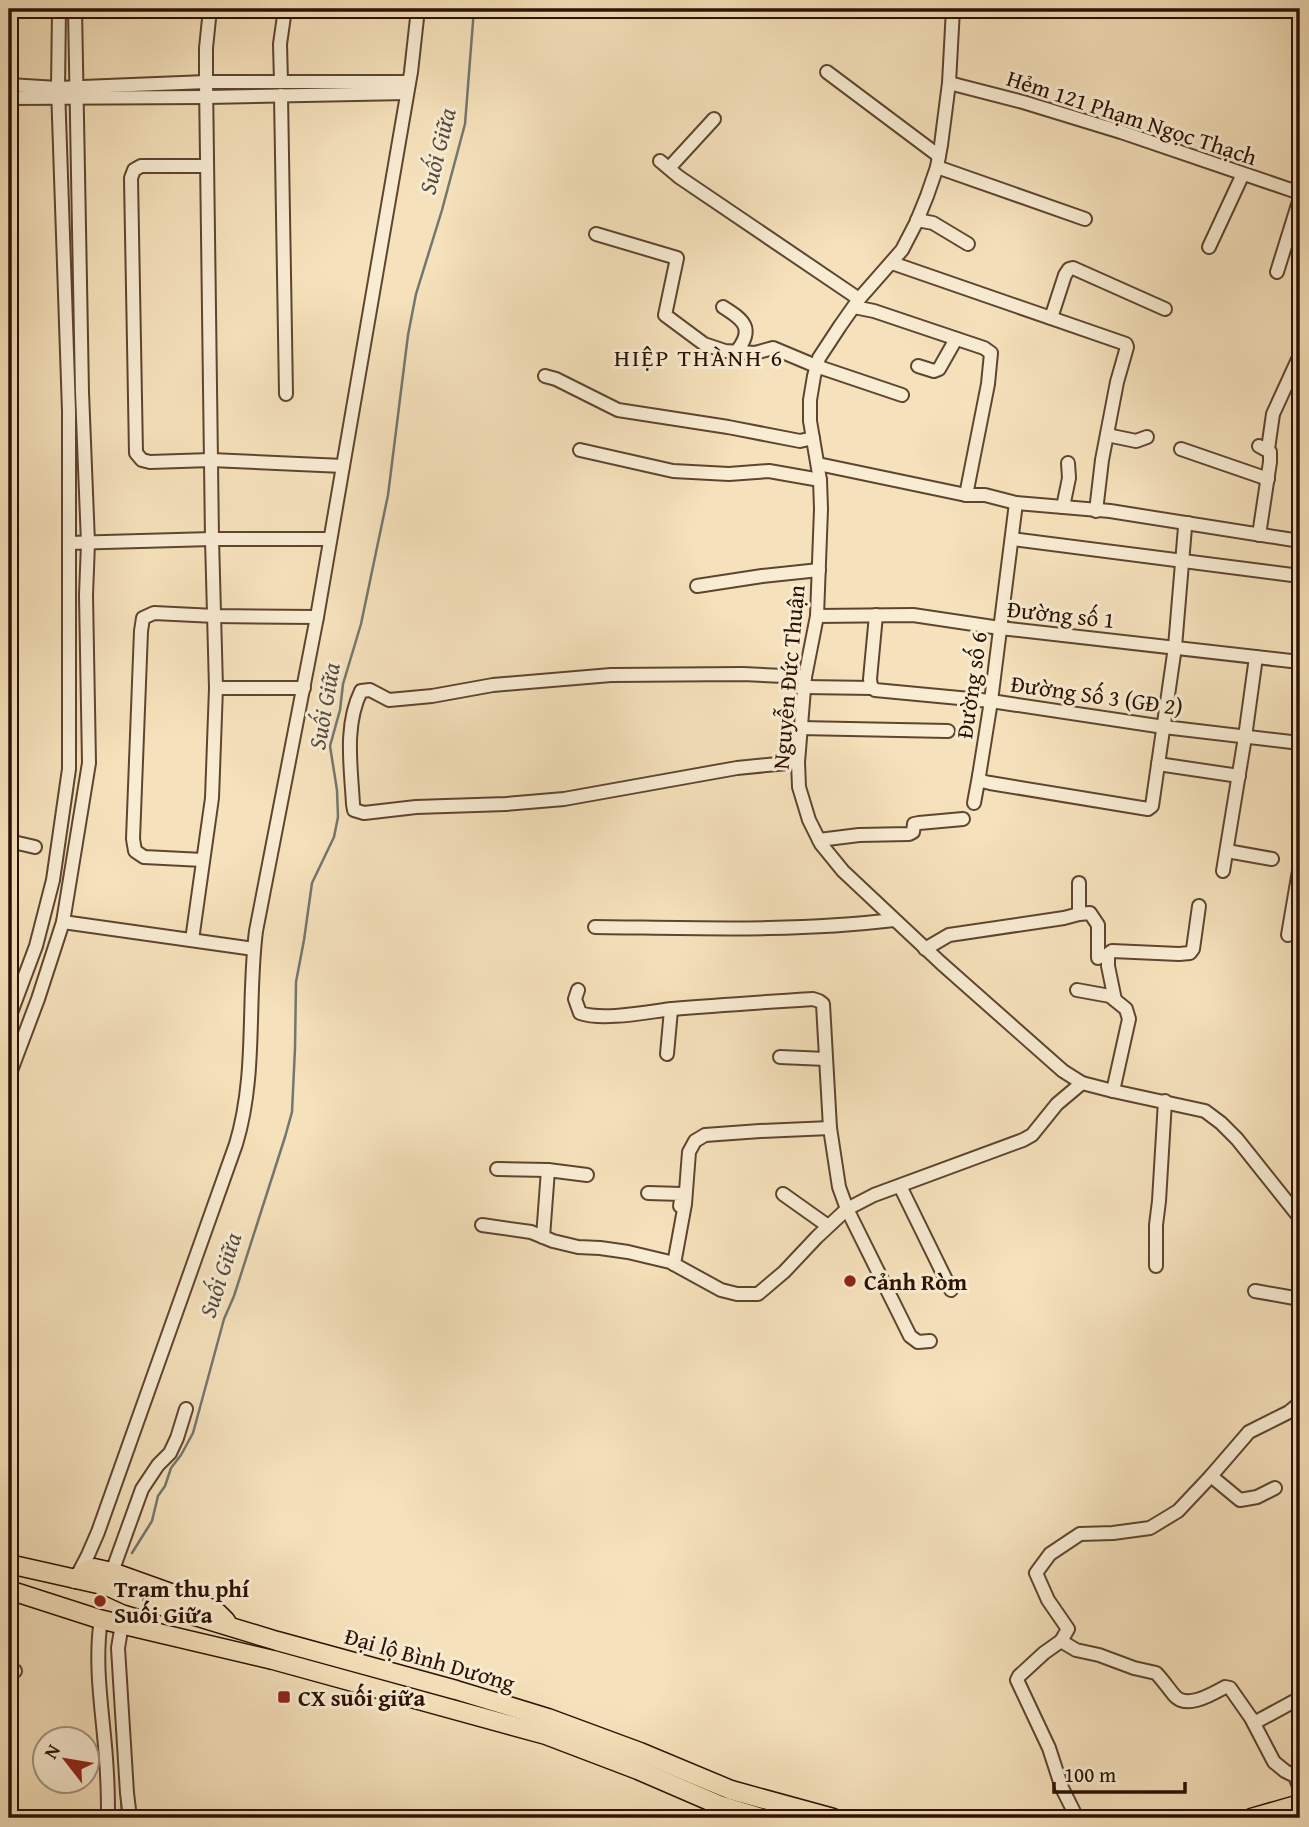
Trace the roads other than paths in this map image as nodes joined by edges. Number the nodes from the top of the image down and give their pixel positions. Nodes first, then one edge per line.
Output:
1 (59, 9) edge
2 (77, 9) edge
3 (191, 9) edge
4 (285, 9) edge
5 (418, 9) edge
6 (953, 9) edge
7 (209, 10) edge
8 (827, 72) dead end
9 (206, 82) junction
10 (949, 83) junction
11 (9, 85) edge
12 (408, 87) junction
13 (281, 88) junction
14 (77, 92) junction
15 (59, 93) junction
16 (207, 97) junction
17 (9, 98) edge
18 (714, 119) dead end
19 (938, 162) junction
20 (207, 166) junction
21 (1243, 174) junction
22 (1300, 196) edge
23 (1085, 219) dead end
24 (917, 220) junction
25 (596, 234) dead end
26 (968, 244) dead end
27 (1209, 247) dead end
28 (892, 263) junction
29 (1277, 272) dead end
30 (856, 303) junction
31 (723, 307) dead end
32 (1166, 309) dead end
33 (1051, 318) junction
34 (956, 339) junction
35 (736, 352) junction
36 (1300, 355) edge
37 (816, 366) junction
38 (918, 366) dead end
39 (545, 376) dead end
40 (286, 394) dead end
41 (902, 395) dead end
42 (1107, 435) junction
43 (813, 438) junction
44 (1147, 438) dead end
45 (1181, 449) dead end
46 (580, 450) dead end
47 (211, 460) junction
48 (1068, 463) dead end
49 (818, 464) junction
50 (343, 466) junction
51 (1268, 479) junction
52 (820, 480) junction
53 (966, 495) junction
54 (1016, 503) junction
55 (1063, 507) junction
56 (1096, 511) junction
57 (1188, 523) junction
58 (1259, 535) junction
59 (1012, 538) junction
60 (212, 539) junction
61 (330, 539) junction
62 (1300, 541) edge
63 (88, 542) junction
64 (69, 543) junction
65 (1182, 562) junction
66 (819, 570) junction
67 (1300, 576) edge
68 (697, 586) dead end
69 (876, 615) junction
70 (215, 616) junction
71 (817, 616) junction
72 (317, 617) junction
73 (1000, 628) junction
74 (1175, 647) junction
75 (1256, 657) junction
76 (1300, 662) edge
77 (804, 682) junction
78 (216, 688) junction
79 (304, 688) junction
80 (873, 688) junction
81 (991, 701) junction
82 (1164, 727) junction
83 (800, 728) junction
84 (948, 731) dead end
85 (1245, 737) junction
86 (1300, 743) edge
87 (798, 762) junction
88 (1158, 764) junction
89 (1239, 776) junction
90 (984, 780) junction
91 (974, 803) dead end
92 (963, 819) dead end
93 (819, 840) junction
94 (9, 841) edge
95 (35, 847) dead end
96 (1227, 851) junction
97 (1272, 859) dead end
98 (203, 860) junction
99 (1300, 865) edge
100 (1223, 871) dead end
101 (1079, 883) dead end
102 (1199, 906) dead end
103 (1079, 914) junction
104 (894, 920) junction
105 (63, 922) junction
106 (595, 928) dead end
107 (1288, 935) dead end
108 (192, 940) junction
109 (254, 949) junction
110 (925, 949) junction
111 (1098, 958) dead end
112 (578, 990) dead end
113 (1077, 990) dead end
114 (1115, 1000) junction
115 (671, 1010) junction
116 (9, 1018) edge
117 (667, 1054) dead end
118 (780, 1057) dead end
119 (825, 1059) junction
120 (9, 1076) edge
121 (1082, 1083) junction
122 (1113, 1091) junction
123 (1165, 1101) junction
124 (830, 1128) junction
125 (496, 1169) dead end
126 (548, 1170) junction
127 (587, 1175) dead end
128 (900, 1186) junction
129 (648, 1193) dead end
130 (783, 1194) dead end
131 (847, 1209) junction
132 (1300, 1218) edge
133 (482, 1225) dead end
134 (828, 1226) junction
135 (543, 1237) junction
136 (672, 1263) junction
137 (1156, 1266) dead end
138 (951, 1290) dead end
139 (1255, 1291) dead end
140 (1300, 1299) edge
141 (930, 1340) dead end
142 (1300, 1403) edge
143 (186, 1409) dead end
144 (1211, 1476) junction
145 (1275, 1488) dead end
146 (9, 1564) edge
147 (112, 1572) junction
148 (75, 1579) junction
149 (9, 1591) edge
150 (100, 1624) junction
151 (230, 1627) junction
152 (122, 1629) junction
153 (1061, 1641) junction
154 (1300, 1698) edge
155 (1254, 1723) junction
156 (1300, 1789) edge
157 (1300, 1804) edge
158 (108, 1818) edge
159 (130, 1818) edge
160 (762, 1818) edge
161 (833, 1818) edge
162 (1077, 1818) edge
163 (1251, 1818) edge

1 - 15 street
2 - 14 street
3 - 7 street
4 - 13 street
5 - 12 street
6 - 10 street, Nguyễn Đức Thuận
7 - 9 street
8 - 19 street
9 - 13 street
9 - 14 street
9 - 16 street
10 - 19 street, Nguyễn Đức Thuận
10 - 21 street, Hẻm 121 Phạm Ngọc Thạch
11 - 15 street
12 - 13 street
12 - 50 street
13 - 16 street
13 - 40 street
14 - 15 street
14 - 16 street
14 - 63 street
15 - 17 street
15 - 64 street
16 - 20 street
18 - 30 street
19 - 23 street
19 - 24 street, Nguyễn Đức Thuận
20 - 47 street
20 - 47 street
21 - 22 street, Hẻm 121 Phạm Ngọc Thạch
21 - 27 street
22 - 29 street
24 - 26 street
24 - 28 street, Nguyễn Đức Thuận
25 - 35 street
28 - 30 street, Nguyễn Đức Thuận
28 - 33 street
30 - 34 street
30 - 37 street, Nguyễn Đức Thuận
31 - 35 street
32 - 33 street
33 - 42 street
34 - 38 street
34 - 53 street
35 - 37 street
36 - 51 street
37 - 41 street
37 - 43 street, Nguyễn Đức Thuận
39 - 43 street
42 - 44 street
42 - 56 street
43 - 49 street, Nguyễn Đức Thuận
45 - 51 street
46 - 52 street
47 - 50 street
47 - 60 street
48 - 55 street
49 - 52 street, Nguyễn Đức Thuận
49 - 53 street
50 - 61 street
51 - 58 street
52 - 66 street, Nguyễn Đức Thuận
53 - 54 street
54 - 55 street
54 - 59 street, Đường số 6
55 - 56 street
56 - 57 street
57 - 58 street
57 - 65 street
58 - 62 street
59 - 65 street
59 - 73 street, Đường số 6
60 - 61 street
60 - 63 street
60 - 70 street
61 - 72 street
63 - 64 street
63 - 105 street
64 - 116 street
65 - 67 street
65 - 74 street
66 - 68 street
66 - 71 street, Nguyễn Đức Thuận
69 - 71 street, Đường số 1
69 - 73 street, Đường số 1
69 - 80 street
70 - 72 street
70 - 78 street
70 - 98 street
71 - 77 street, Nguyễn Đức Thuận
72 - 79 street
73 - 74 street, Đường số 1
73 - 81 street, Đường số 6
74 - 75 street, Đường số 1
74 - 82 street
75 - 76 street, Đường số 1
75 - 85 street
77 - 80 street, Đường Số 3 (GĐ 2)
77 - 83 street, Nguyễn Đức Thuận
77 - 87 street, Đường Số 3 (GĐ 2)
78 - 79 street
78 - 98 street
79 - 109 street
80 - 81 street, Đường Số 3 (GĐ 2)
81 - 82 street, Đường Số 3 (GĐ 2)
81 - 90 street, Đường số 6
82 - 85 street, Đường Số 3 (GĐ 2)
82 - 88 street
83 - 84 street
83 - 87 street, Nguyễn Đức Thuận
85 - 86 street, Đường Số 3 (GĐ 2)
85 - 89 street
87 - 93 street, Nguyễn Đức Thuận
88 - 89 street
88 - 90 street
89 - 96 street
90 - 91 street, Đường số 6
92 - 93 street
93 - 104 street, Nguyễn Đức Thuận
94 - 95 street
96 - 97 street
96 - 100 street
98 - 108 street
99 - 107 street
101 - 103 street
102 - 114 street
103 - 110 street
103 - 111 street
104 - 106 street
104 - 110 street, Nguyễn Đức Thuận
105 - 108 street
105 - 120 street
108 - 109 street
109 - 148 street
110 - 121 street, Nguyễn Đức Thuận
112 - 115 street
113 - 114 street
114 - 122 street
115 - 117 street
115 - 119 street
118 - 119 street
119 - 124 street
121 - 122 street, Nguyễn Đức Thuận
121 - 128 street
122 - 123 street, Nguyễn Đức Thuận
123 - 132 street, Nguyễn Đức Thuận
123 - 137 street
124 - 131 street
124 - 136 street
125 - 126 street
126 - 127 street
126 - 135 street
128 - 131 street
128 - 138 street
129 - 136 street
130 - 134 street
131 - 134 street
131 - 141 street
133 - 135 street
134 - 136 street
135 - 136 street
139 - 140 street
142 - 144 street
143 - 147 street
144 - 145 street
144 - 153 street
146 - 148 highway, Đại lộ Bình Dương
147 - 148 highway
147 - 151 highway
148 - 151 highway, Đại lộ Bình Dương
149 - 150 highway, Đại lộ Bình Dương
150 - 152 highway, Đại lộ Bình Dương
150 - 158 street
151 - 161 highway, Đại lộ Bình Dương
152 - 159 street
152 - 160 highway, Đại lộ Bình Dương
153 - 155 street
153 - 162 street
154 - 155 street
155 - 156 street
157 - 163 highway

